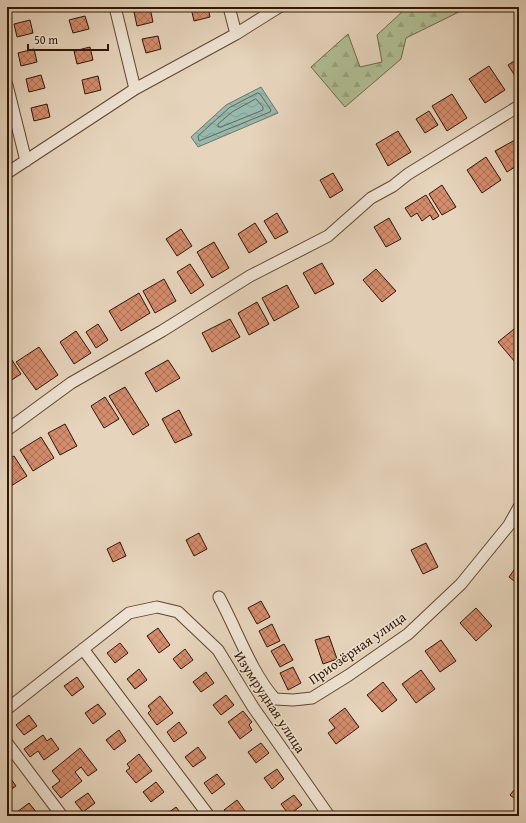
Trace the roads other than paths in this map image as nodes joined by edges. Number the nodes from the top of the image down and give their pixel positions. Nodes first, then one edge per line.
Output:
1 (115, 7) edge
2 (229, 7) edge
3 (279, 7) edge
4 (236, 34) junction
5 (7, 85) edge
6 (135, 89) junction
7 (519, 106) edge
8 (26, 161) junction
9 (7, 173) edge
10 (7, 430) edge
11 (519, 507) edge
12 (219, 597) dead end
13 (83, 649) junction
14 (7, 709) edge
15 (7, 743) edge
16 (62, 816) edge
17 (209, 816) edge
18 (329, 816) edge

1 - 6 street
2 - 4 street
3 - 4 street
4 - 6 street
5 - 8 street
6 - 8 street
7 - 10 street
8 - 9 street
11 - 12 street, Приозёрная улица
13 - 14 street
13 - 17 street
13 - 18 street, Изумрудная улица
15 - 16 street

